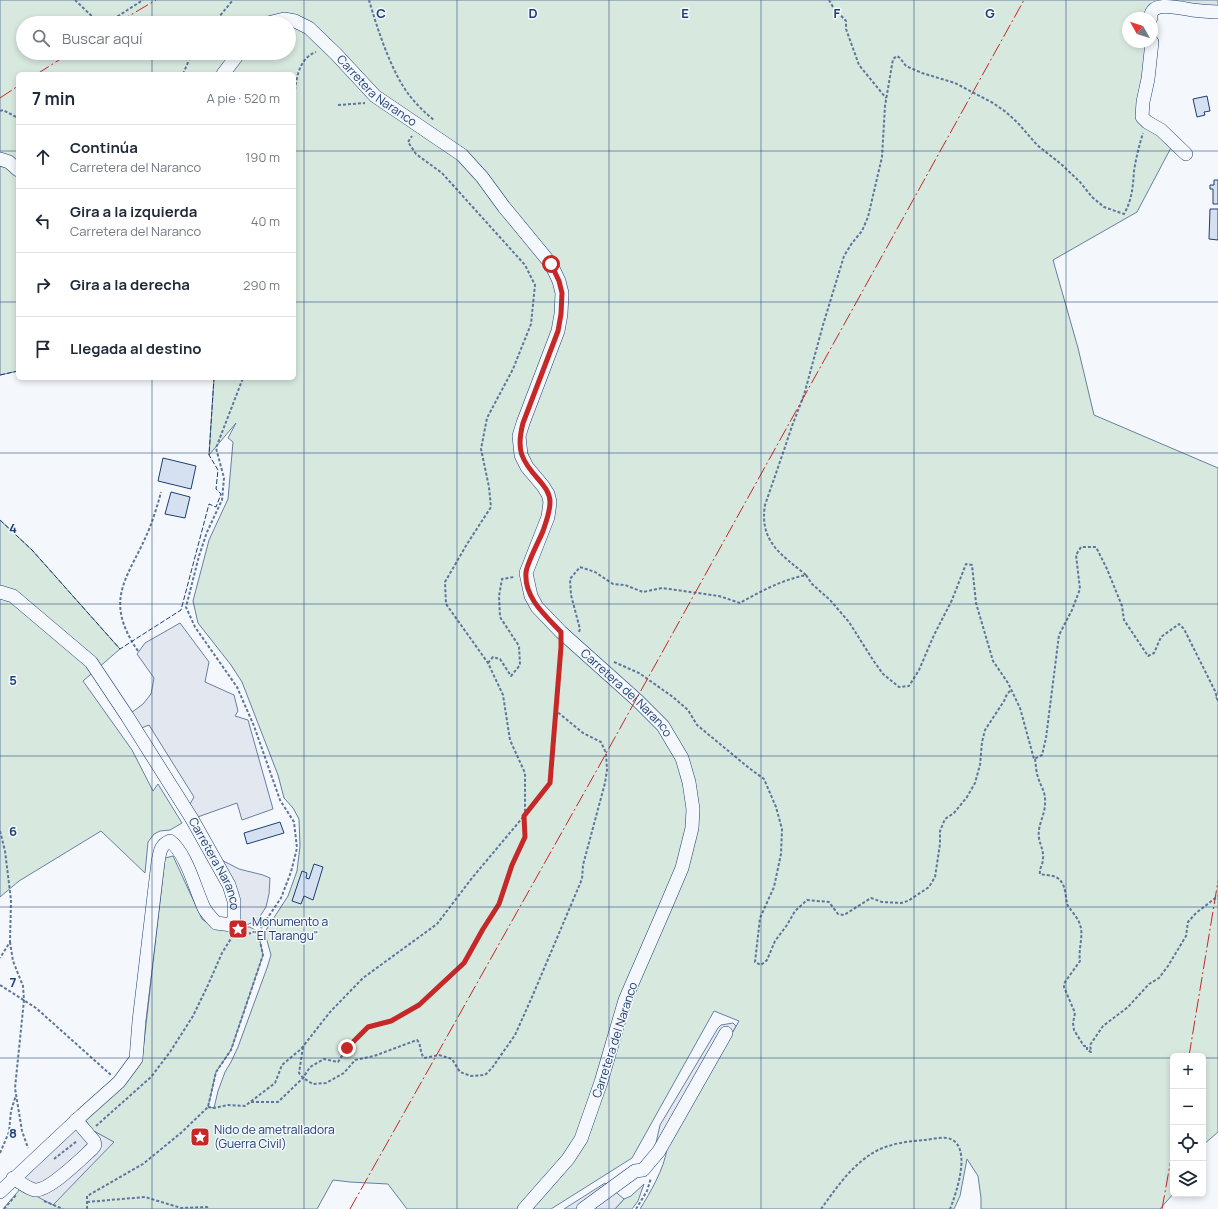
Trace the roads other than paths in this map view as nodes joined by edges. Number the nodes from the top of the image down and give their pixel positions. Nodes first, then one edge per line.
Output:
1 (1151, 12) edge
2 (1218, 12) edge
3 (296, 22) edge
4 (1151, 48) edge
5 (234, 60) edge
6 (225, 72) edge
7 (1186, 154) dead end
8 (0, 159) edge
9 (16, 168) edge
10 (482, 177) joint
11 (0, 592) edge
12 (726, 1033) dead end
13 (76, 1120) junction
14 (13, 1178) junction
15 (0, 1192) edge
16 (524, 1209) edge
17 (583, 1209) edge

1 - 2 street
3 - 10 street, Carretera Naranco
4 - 7 street
5 - 6 street
8 - 9 street
10 - 16 street, Carretera del Naranco
11 - 13 street, Carretera Naranco
12 - 17 street
13 - 14 street, Carretera Naranco
13 - 14 street
14 - 15 street, Carretera Naranco

